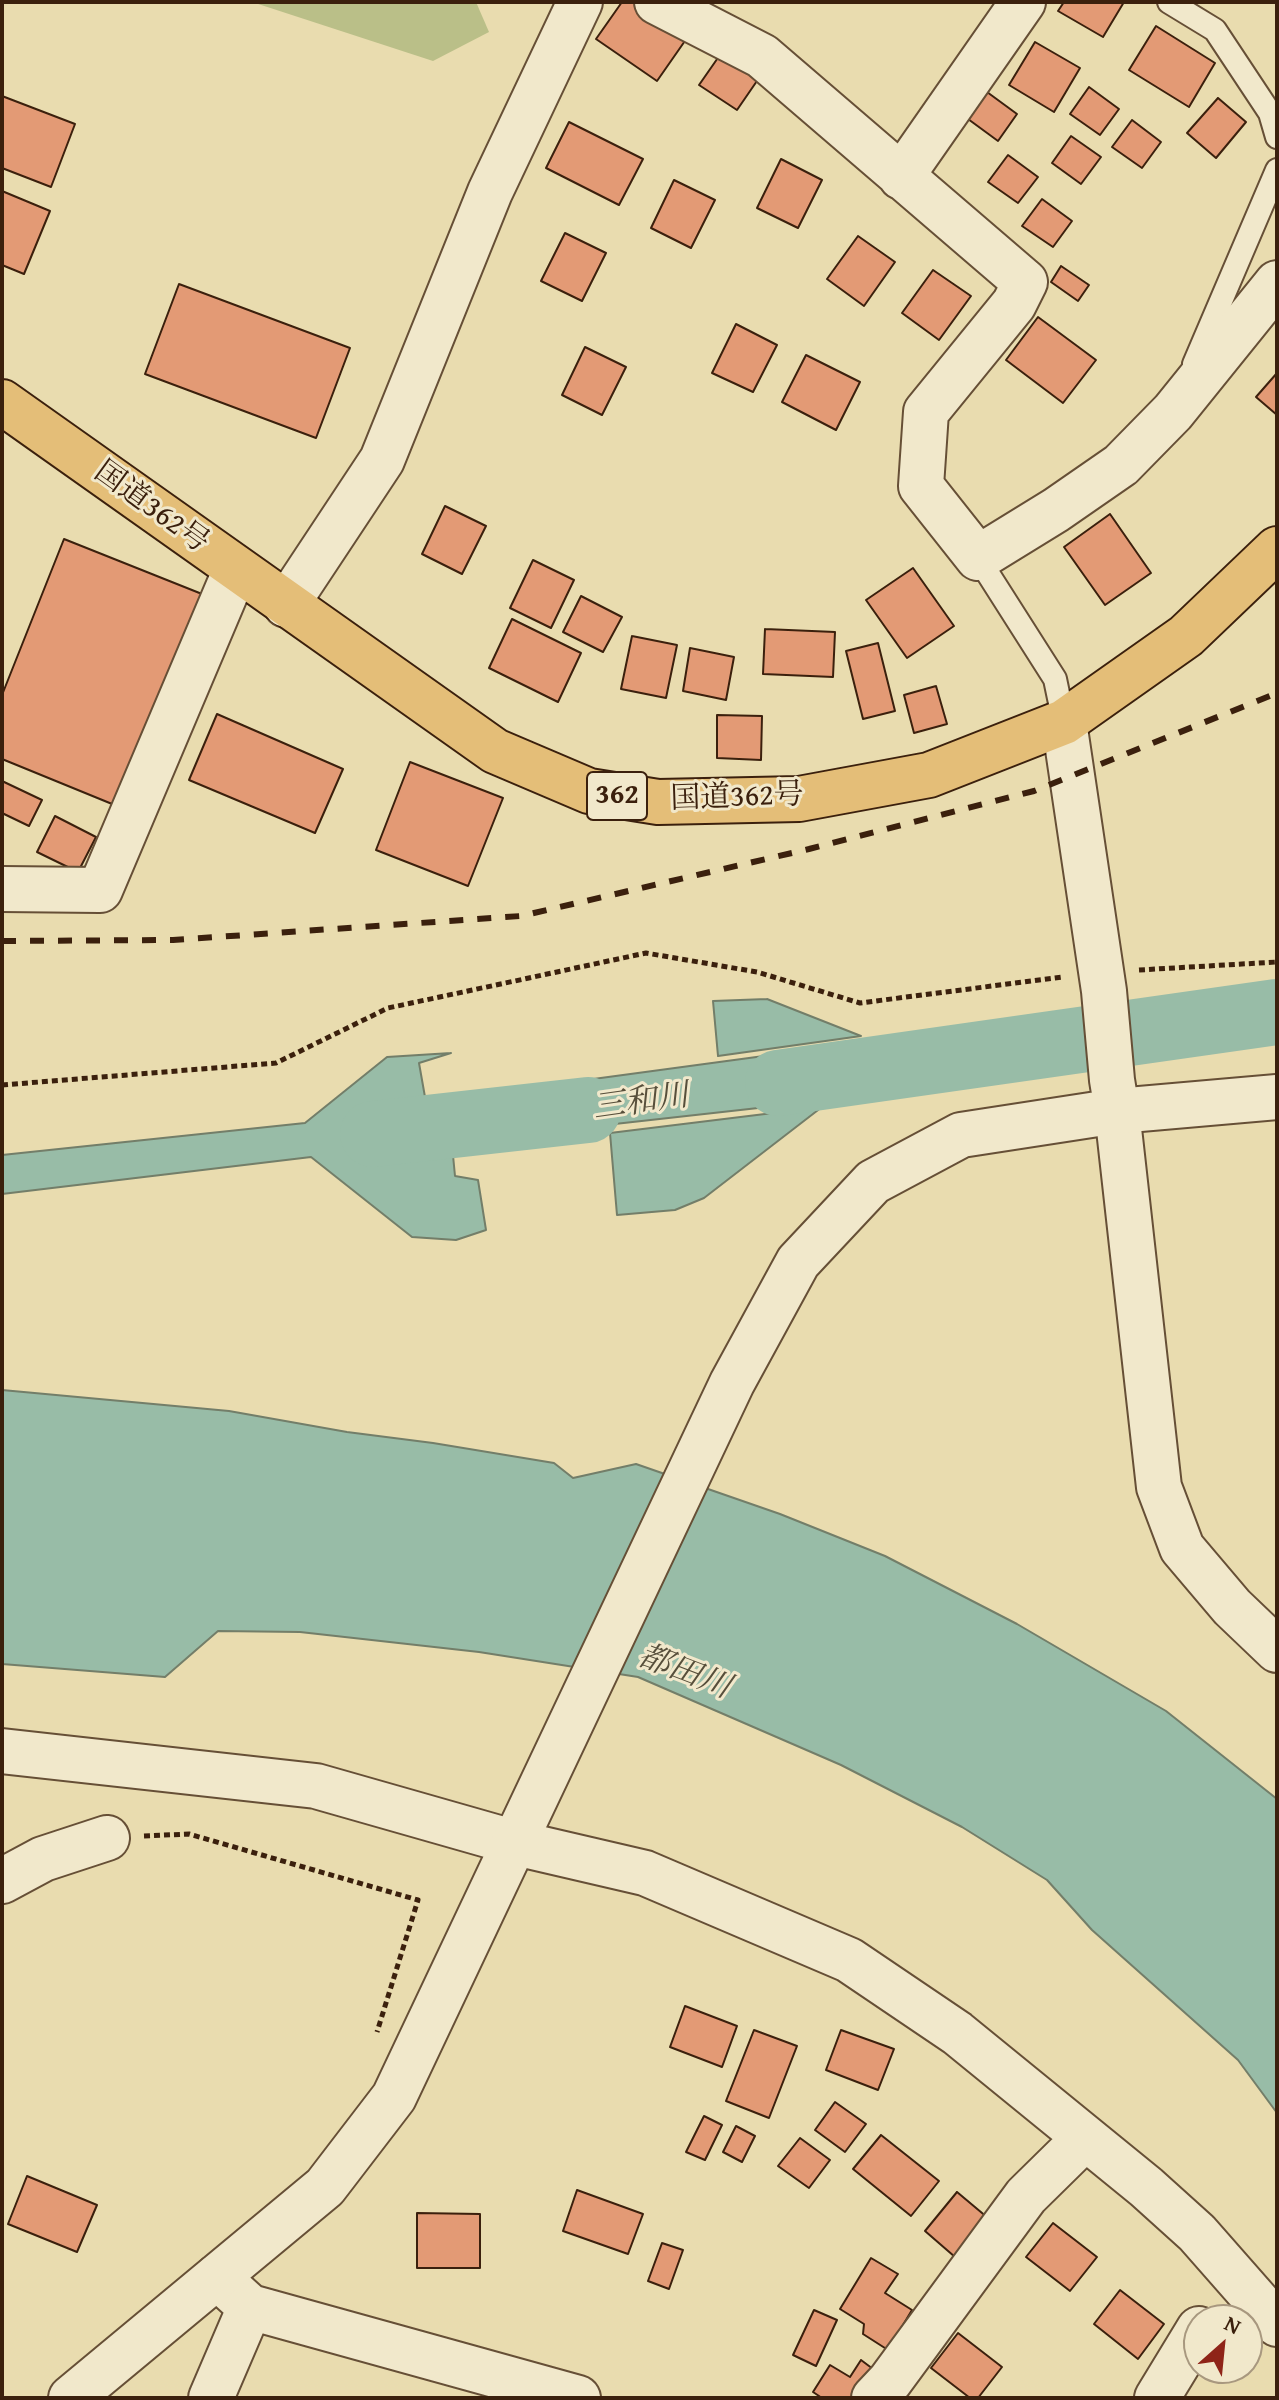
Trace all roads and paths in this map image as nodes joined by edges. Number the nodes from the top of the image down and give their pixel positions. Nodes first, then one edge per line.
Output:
1 (580, 2) edge
2 (657, 2) edge
3 (1023, 2) edge
4 (1169, 2) edge
5 (1277, 137) edge
6 (1277, 170) edge
7 (901, 177) junction
8 (1277, 283) edge
9 (2, 402) edge
10 (1173, 412) junction
11 (1277, 549) edge
12 (978, 558) junction
13 (236, 569) junction
14 (286, 605) junction
15 (1064, 722) junction
16 (2, 889) edge
17 (1277, 962) edge
18 (1102, 982) junction
19 (2, 1085) edge
20 (1115, 1095) junction
21 (1277, 1097) edge
22 (1277, 1650) edge
23 (2, 1751) edge
24 (522, 1830) junction
25 (107, 1838) joint
26 (2, 1881) edge
27 (377, 2033) dead end
28 (1085, 2138) junction
29 (1233, 2273) junction
30 (217, 2277) junction
31 (1214, 2304) edge
32 (250, 2307) junction
33 (1277, 2324) edge
34 (1183, 2355) edge
35 (71, 2398) edge
36 (211, 2398) edge
37 (578, 2398) edge
38 (874, 2398) edge
39 (1157, 2398) edge

1 - 14 street
2 - 7 street
3 - 7 street
4 - 5 lane
6 - 10 lane
7 - 12 street
8 - 10 street
9 - 13 highway, 国道362号 / 362
10 - 12 street
11 - 15 highway, 国道362号 / 362
12 - 15 lane
13 - 14 highway, 国道362号 / 362
13 - 16 street
14 - 15 highway, 国道362号 / 362
15 - 18 street
17 - 18 path
18 - 19 path
18 - 20 street
20 - 21 street
20 - 22 street
20 - 24 street
23 - 24 street
24 - 28 street
24 - 30 street
25 - 26 street
25 - 27 path
28 - 29 street
28 - 38 street
29 - 31 street
29 - 33 street
30 - 32 street
30 - 35 street
32 - 36 street
32 - 37 street
34 - 39 street

